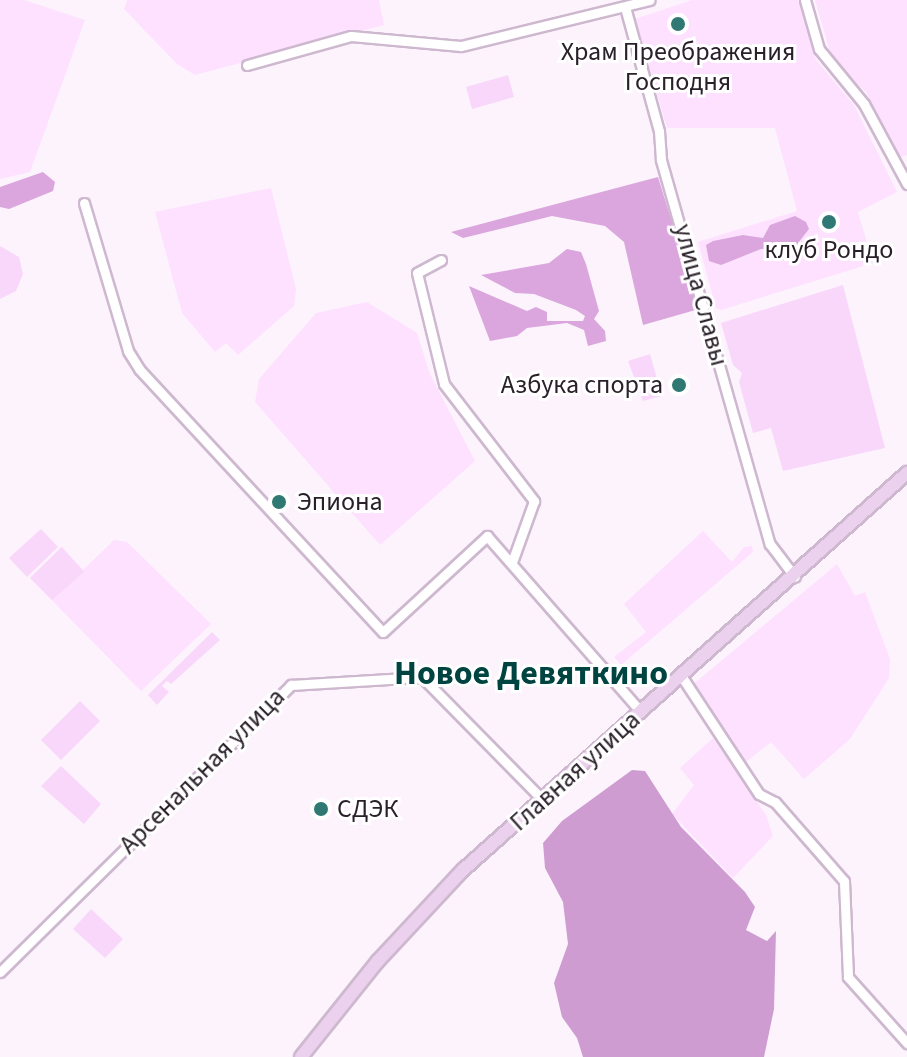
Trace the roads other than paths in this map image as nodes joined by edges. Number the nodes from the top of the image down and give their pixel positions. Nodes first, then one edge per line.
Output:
1 (649, 0) edge
2 (805, 0) edge
3 (625, 7) junction
4 (247, 65) dead end
5 (907, 184) edge
6 (84, 203) dead end
7 (441, 260) dead end
8 (907, 473) edge
9 (512, 562) junction
10 (795, 577) junction
11 (682, 677) junction
12 (641, 712) junction
13 (543, 800) junction
14 (0, 972) edge
15 (907, 1043) edge
16 (301, 1057) edge

1 - 3 street
2 - 5 street
3 - 4 street
3 - 10 street, улица Славы
6 - 9 street
7 - 9 street
8 - 10 main road, Главная улица
9 - 12 street
10 - 11 main road, Главная улица
11 - 12 main road, Главная улица
11 - 15 street
12 - 13 main road, Главная улица
13 - 14 street, Арсенальная улица
13 - 16 main road, Главная улица

